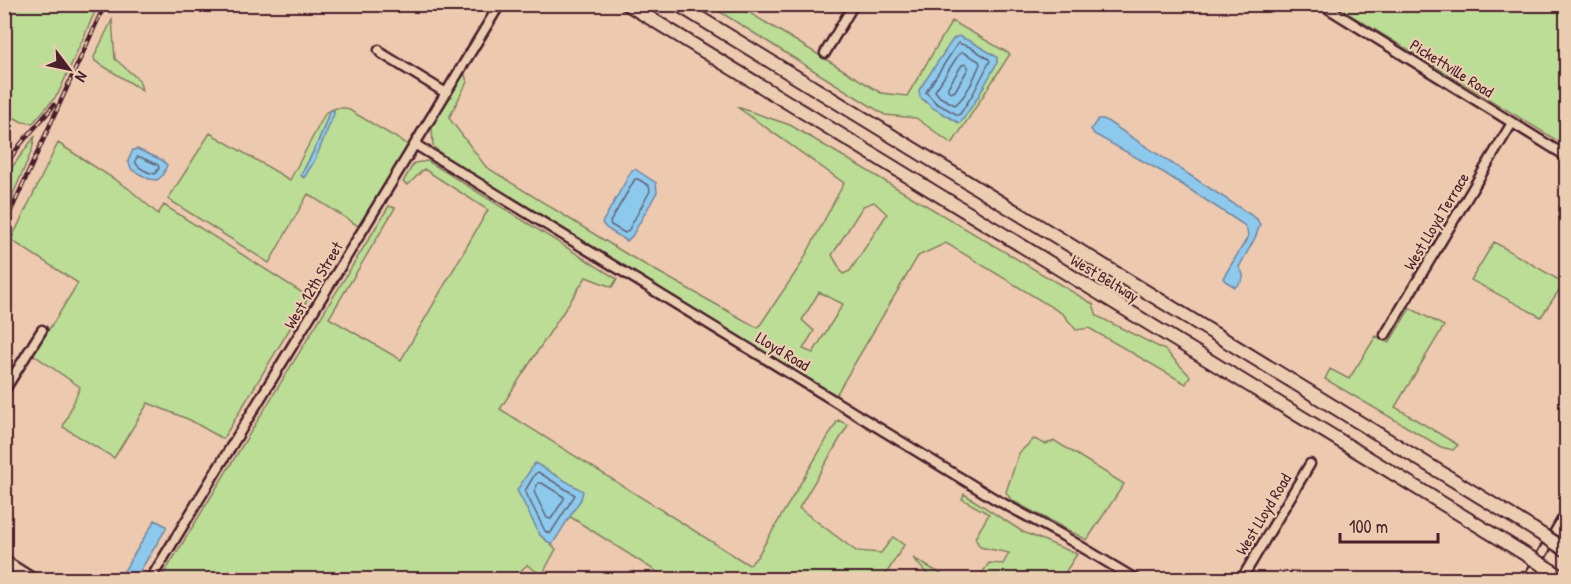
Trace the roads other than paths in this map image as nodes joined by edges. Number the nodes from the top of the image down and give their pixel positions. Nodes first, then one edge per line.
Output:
1 (500, 4) edge
2 (627, 4) edge
3 (677, 4) edge
4 (854, 4) edge
5 (1321, 4) edge
6 (379, 51) dead end
7 (825, 53) dead end
8 (446, 93) junction
9 (1512, 123) junction
10 (416, 145) junction
11 (1566, 156) edge
12 (42, 330) dead end
13 (1385, 335) dead end
14 (4, 391) edge
15 (1310, 464) dead end
16 (1566, 513) edge
17 (1566, 550) edge
18 (4, 561) edge
19 (34, 579) edge
20 (150, 579) edge
21 (1137, 579) edge
22 (1241, 579) edge
23 (1527, 579) edge
24 (1566, 579) edge

1 - 8 street, West 12th Street
2 - 24 highway, West Beltway, bridge
3 - 17 highway, West Beltway, bridge
4 - 7 street
5 - 9 street, Pickettville Road
6 - 8 street
8 - 10 street, West 12th Street
9 - 11 street, Pickettville Road
9 - 13 street, West Lloyd Terrace
10 - 20 street, West 12th Street
10 - 21 street, Lloyd Road
12 - 14 street
15 - 22 street, West Lloyd Road
16 - 23 street
18 - 19 main road

